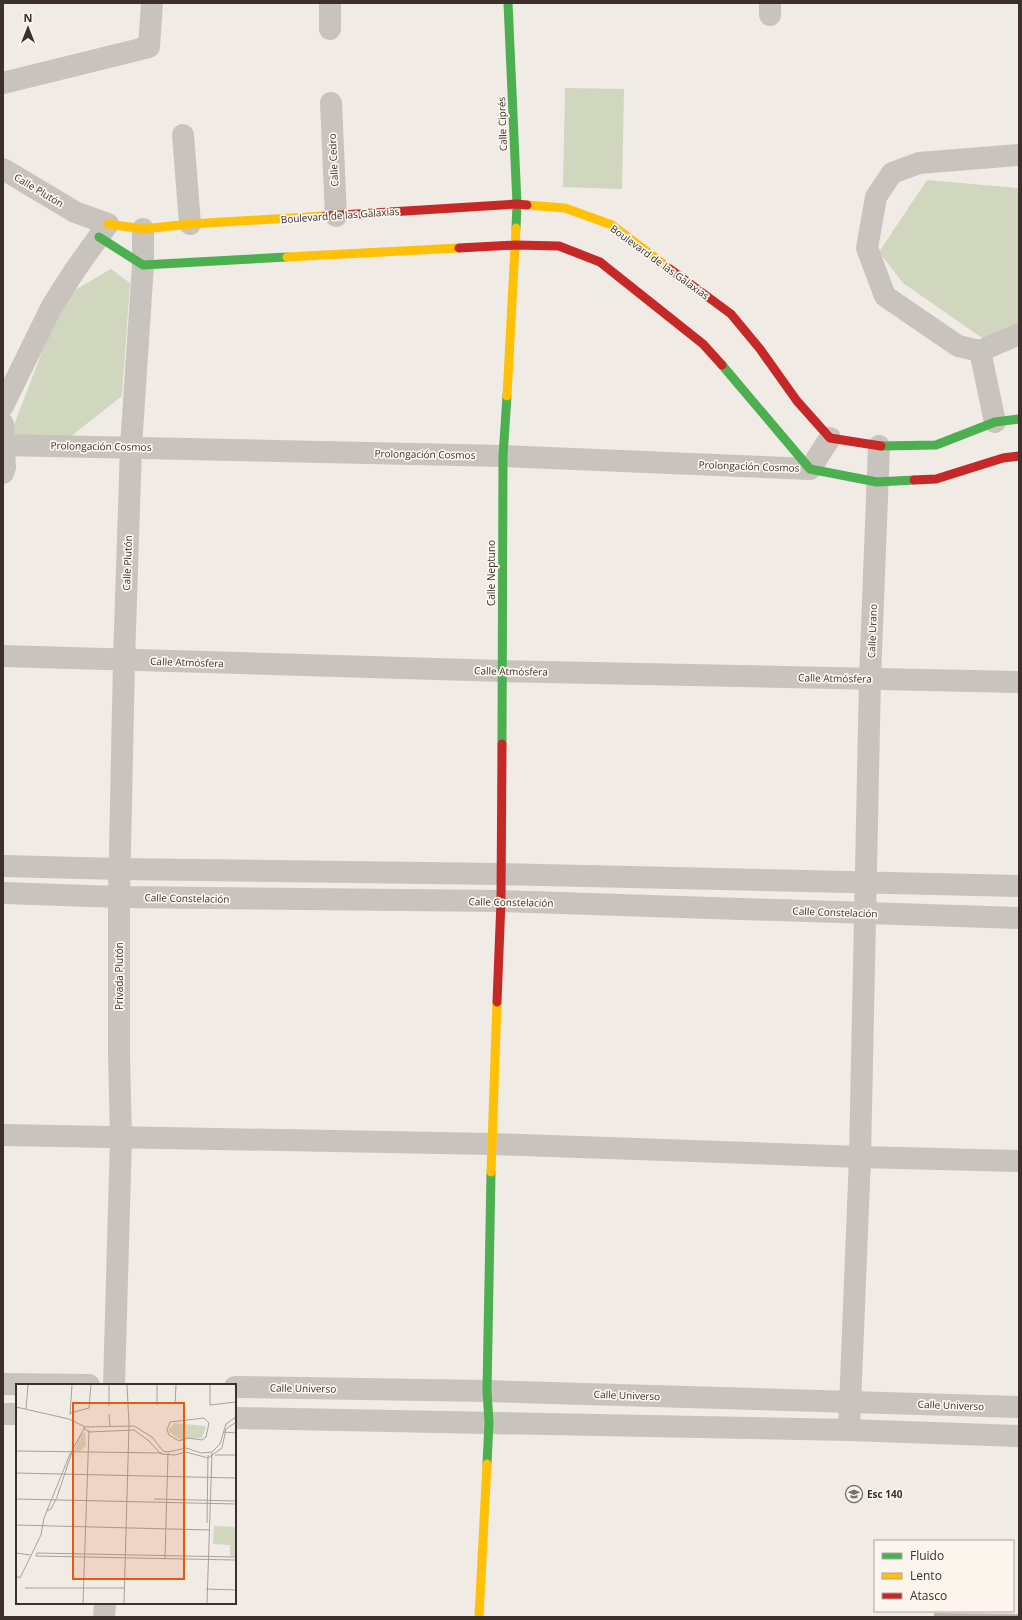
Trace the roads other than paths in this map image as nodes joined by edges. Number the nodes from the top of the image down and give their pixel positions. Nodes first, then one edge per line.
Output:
1 (152, 3) edge
2 (330, 3) edge
3 (508, 3) edge
4 (330, 28) dead end
5 (3, 83) edge
6 (331, 104) dead end
7 (183, 135) dead end
8 (1019, 155) edge
9 (3, 169) edge
10 (517, 204) junction
11 (336, 216) junction
12 (190, 224) junction
13 (143, 229) junction
14 (103, 230) junction
15 (516, 245) junction
16 (144, 266) junction
17 (1019, 334) edge
18 (980, 351) junction
19 (3, 406) edge
20 (1019, 419) edge
21 (995, 422) junction
22 (4, 438) edge
23 (830, 438) junction
24 (879, 446) junction
25 (131, 447) junction
26 (503, 456) junction
27 (1019, 456) edge
28 (810, 469) junction
29 (3, 473) edge
30 (877, 482) junction
31 (3, 656) edge
32 (124, 660) junction
33 (502, 671) junction
34 (870, 678) junction
35 (1019, 682) edge
36 (3, 866) edge
37 (120, 869) junction
38 (501, 874) junction
39 (865, 883) junction
40 (1019, 886) edge
41 (3, 893) edge
42 (119, 897) junction
43 (501, 901) junction
44 (864, 912) junction
45 (1019, 918) edge
46 (3, 1134) edge
47 (122, 1137) junction
48 (492, 1144) junction
49 (860, 1158) junction
50 (1019, 1160) edge
51 (3, 1384) edge
52 (16, 1384) edge
53 (114, 1384) edge
54 (236, 1387) edge
55 (487, 1391) junction
56 (850, 1402) junction
57 (1019, 1406) edge
58 (3, 1414) edge
59 (16, 1414) edge
60 (236, 1418) edge
61 (489, 1422) junction
62 (849, 1430) junction
63 (1019, 1436) edge
64 (105, 1604) edge
65 (104, 1617) edge
66 (479, 1617) edge

1 - 5 street
2 - 4 street
3 - 10 street, Calle Ciprés
6 - 11 street, Calle Cedro
7 - 12 street
8 - 18 street
9 - 14 street, Calle Plutón
10 - 11 street, Boulevard de las Galaxias
10 - 15 street, Calle Ciprés
10 - 23 street, Boulevard de las Galaxias
11 - 12 street, Boulevard de las Galaxias
12 - 13 street, Boulevard de las Galaxias
13 - 14 street, Boulevard de las Galaxias
13 - 16 street, Calle Plutón
14 - 16 street
14 - 19 street
15 - 16 street
15 - 26 street, Calle Neptuno
15 - 28 street
16 - 25 street, Calle Plutón
17 - 18 street
18 - 21 street
20 - 21 street
21 - 24 street
22 - 25 street, Prolongación Cosmos
22 - 29 street
23 - 24 street
23 - 28 street, Prolongación Cosmos
24 - 30 street, Calle Urano
25 - 26 street, Prolongación Cosmos
25 - 32 street, Calle Plutón
26 - 28 street, Prolongación Cosmos
26 - 33 street, Calle Neptuno
27 - 30 street
28 - 30 street
30 - 34 street, Calle Urano
31 - 32 street, Calle Atmósfera
32 - 33 street, Calle Atmósfera
32 - 37 street, Calle Plutón
33 - 34 street, Calle Atmósfera
33 - 38 street, Calle Neptuno
34 - 35 street, Calle Atmósfera
34 - 39 street, Calle Urano
36 - 37 street
37 - 38 street
37 - 42 street, Calle Plutón
38 - 39 street
38 - 43 street, Calle Neptuno
39 - 40 street
39 - 44 street, Calle Urano
41 - 42 street, Calle Constelación
42 - 43 street, Calle Constelación
42 - 47 street, Privada Plutón
43 - 44 street, Calle Constelación
43 - 48 street, Calle Neptuno
44 - 45 street, Calle Constelación
44 - 49 street, Calle Urano
46 - 47 street
47 - 48 street
47 - 53 street, Privada Plutón
48 - 49 street
48 - 55 street, Calle Neptuno
49 - 50 street
49 - 56 street, Calle Urano
51 - 52 street
54 - 55 street, Calle Universo
55 - 56 street, Calle Universo
55 - 61 street, Calle Neptuno
56 - 57 street, Calle Universo
56 - 62 street, Calle Urano
58 - 59 street
60 - 61 street
61 - 62 street
61 - 66 street, Calle Neptuno
62 - 63 street
64 - 65 street

